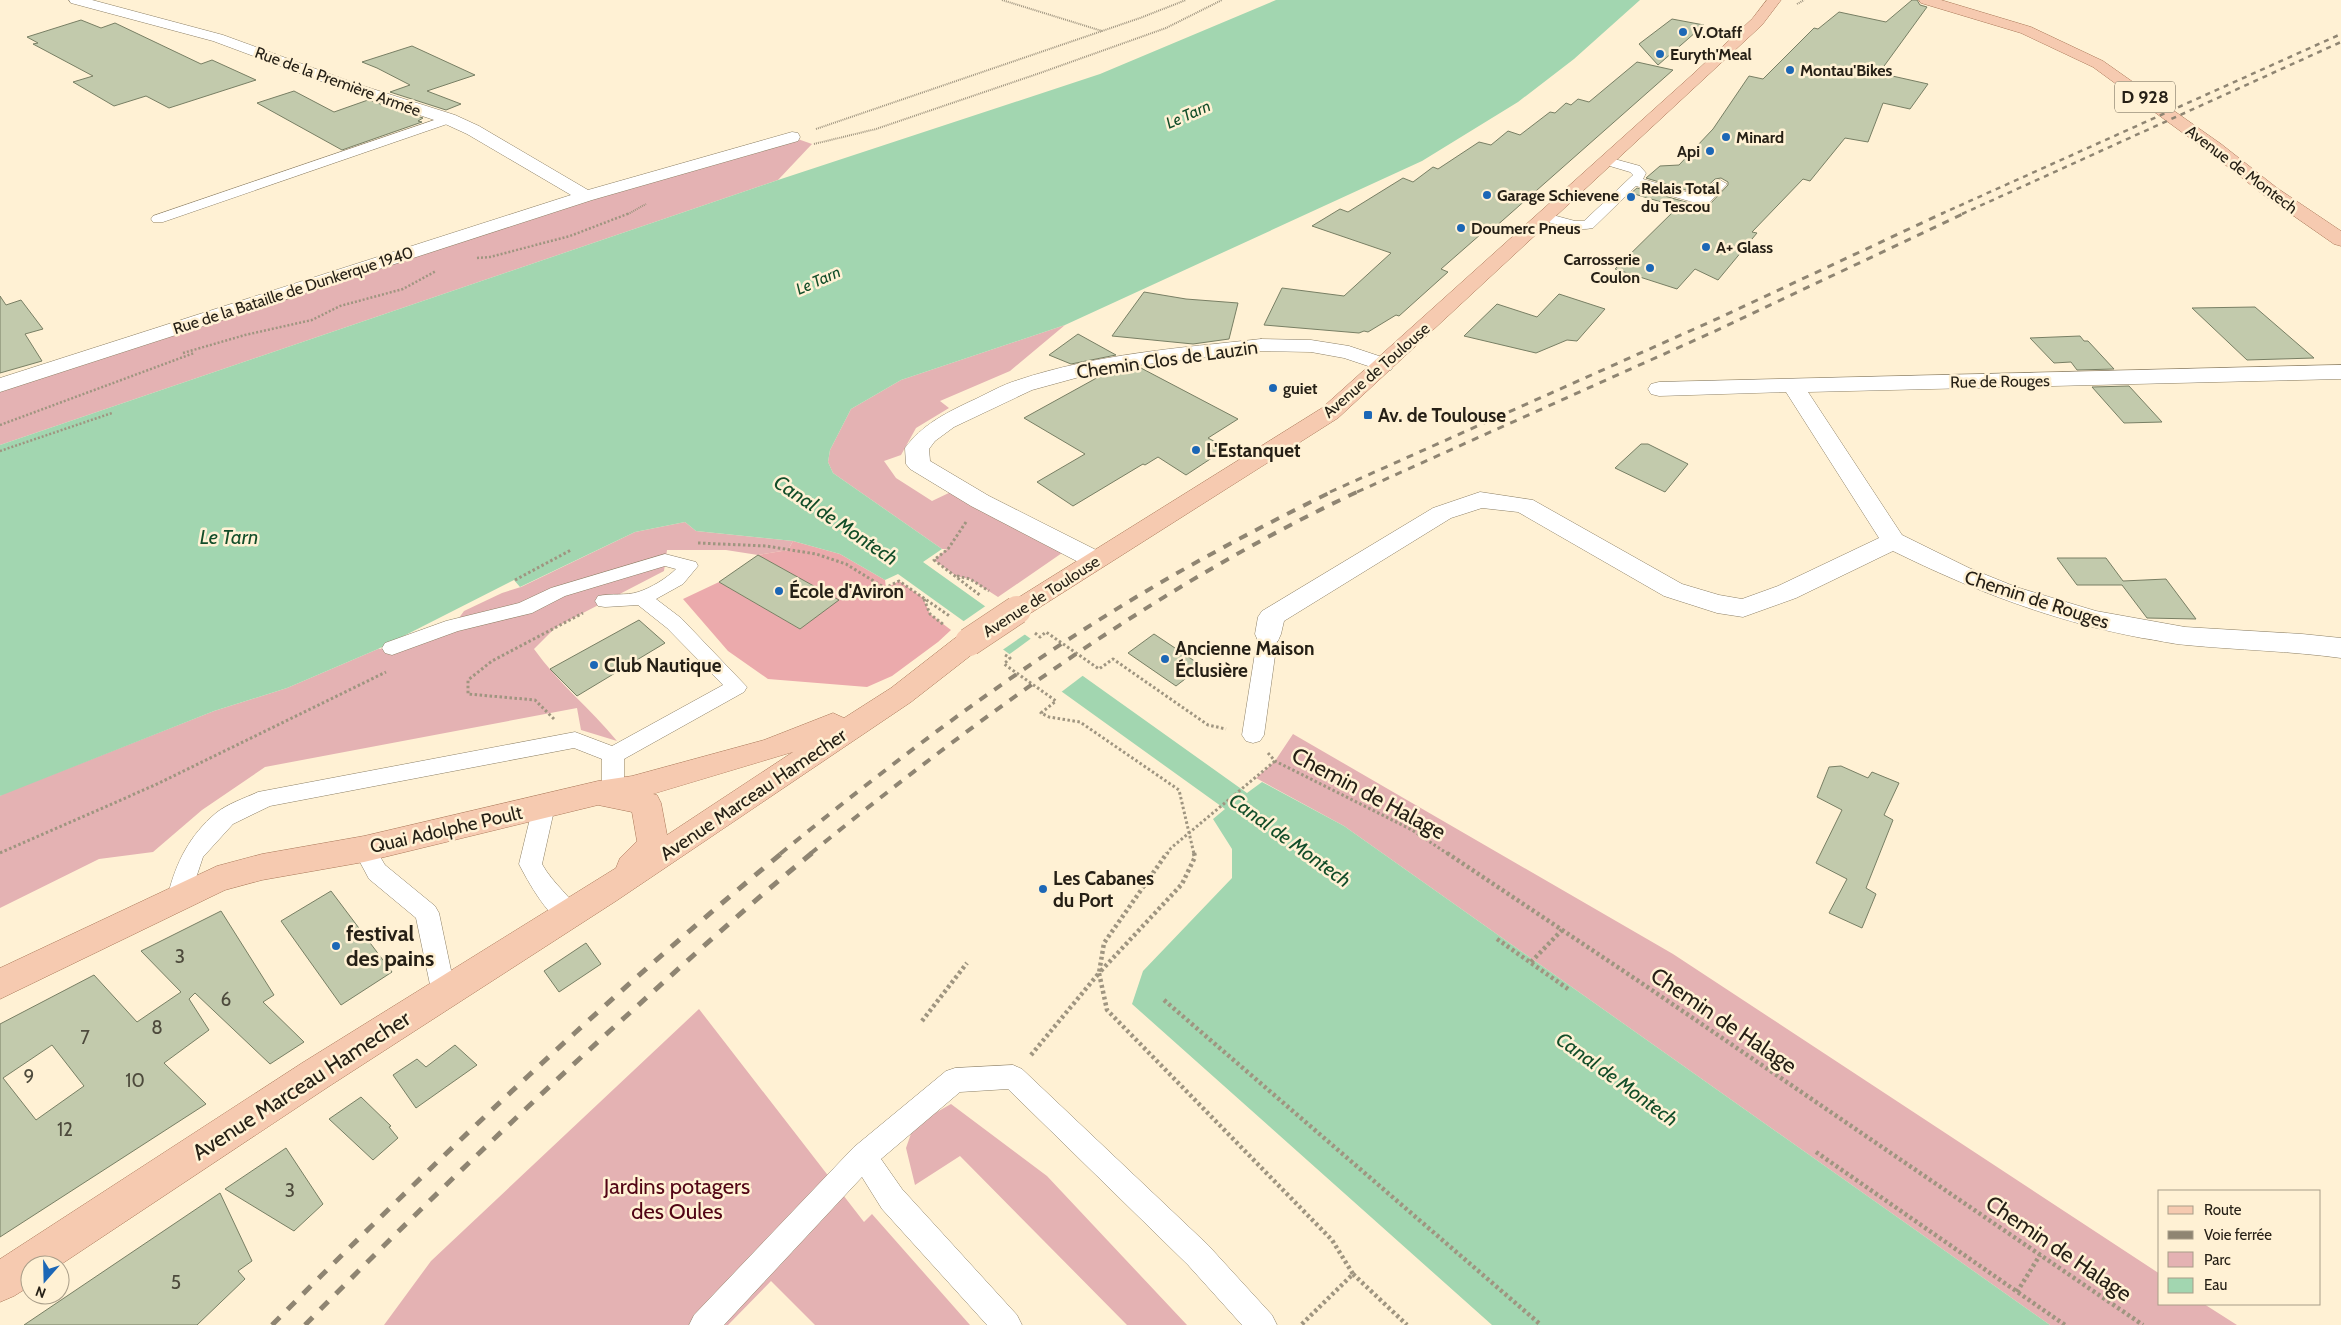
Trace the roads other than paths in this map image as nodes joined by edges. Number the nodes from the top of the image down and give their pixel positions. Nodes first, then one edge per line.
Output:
1 (76, 0) edge
2 (1774, 0) edge
3 (1790, 0) edge
4 (1926, 0) edge
5 (1757, 22) junction
6 (449, 120) junction
7 (792, 137) road end
8 (1607, 161) junction
9 (1634, 181) junction
10 (1720, 184) dead end
11 (586, 196) junction
12 (1545, 217) junction
13 (158, 219) dead end
14 (2341, 240) edge
15 (1383, 365) junction
16 (2341, 372) edge
17 (0, 385) edge
18 (1793, 386) junction
19 (1659, 389) dead end
20 (1893, 541) junction
21 (1096, 560) junction
22 (642, 598) junction
23 (605, 601) road end
24 (1268, 634) joint
25 (392, 648) dead end
26 (2341, 648) edge
27 (901, 695) junction
28 (1253, 735) road end
29 (614, 755) junction
30 (605, 792) junction
31 (544, 806) junction
32 (364, 849) junction
33 (605, 892) junction
34 (180, 896) junction
35 (569, 915) junction
36 (0, 984) edge
37 (444, 994) junction
38 (864, 1156) junction
39 (0, 1282) edge
40 (704, 1325) edge
41 (1007, 1325) edge
42 (1262, 1325) edge

1 - 6 street, Rue de la Première Armée
2 - 5 main road, Avenue de Toulouse
3 - 5 main road, Avenue de Toulouse
4 - 14 main road, Avenue de Montech / D 928
5 - 8 main road, Avenue de Toulouse
6 - 11 street, Rue de la Première Armée
6 - 13 lane
7 - 11 street, Rue de la Bataille de Dunkerque 1940
8 - 9 lane
8 - 12 main road, Avenue de Toulouse
9 - 10 lane
9 - 12 lane
11 - 17 street, Rue de la Bataille de Dunkerque 1940
12 - 15 main road, Avenue de Toulouse
15 - 21 main road, Avenue de Toulouse
15 - 21 street, Chemin Clos de Lauzin
16 - 18 street, Rue de Rouges
18 - 19 street, Rue de Rouges
18 - 20 street
20 - 24 street
20 - 26 street, Chemin de Rouges
21 - 27 main road, Avenue de Toulouse, bridge
22 - 23 lane
22 - 25 lane
22 - 29 lane
24 - 28 lane
27 - 30 main road, Quai Adolphe Poult
27 - 33 main road, Avenue Marceau Hamecher
29 - 30 lane
29 - 34 lane
30 - 31 main road, Quai Adolphe Poult
30 - 33 main road, Avenue Marceau Hamecher
31 - 32 main road, Quai Adolphe Poult
31 - 35 lane
32 - 34 main road, Quai Adolphe Poult
32 - 37 lane
33 - 35 main road, Avenue Marceau Hamecher
34 - 36 main road, Quai Adolphe Poult
35 - 37 main road, Avenue Marceau Hamecher
37 - 39 main road, Avenue Marceau Hamecher
38 - 40 lane
38 - 41 lane
38 - 42 lane

